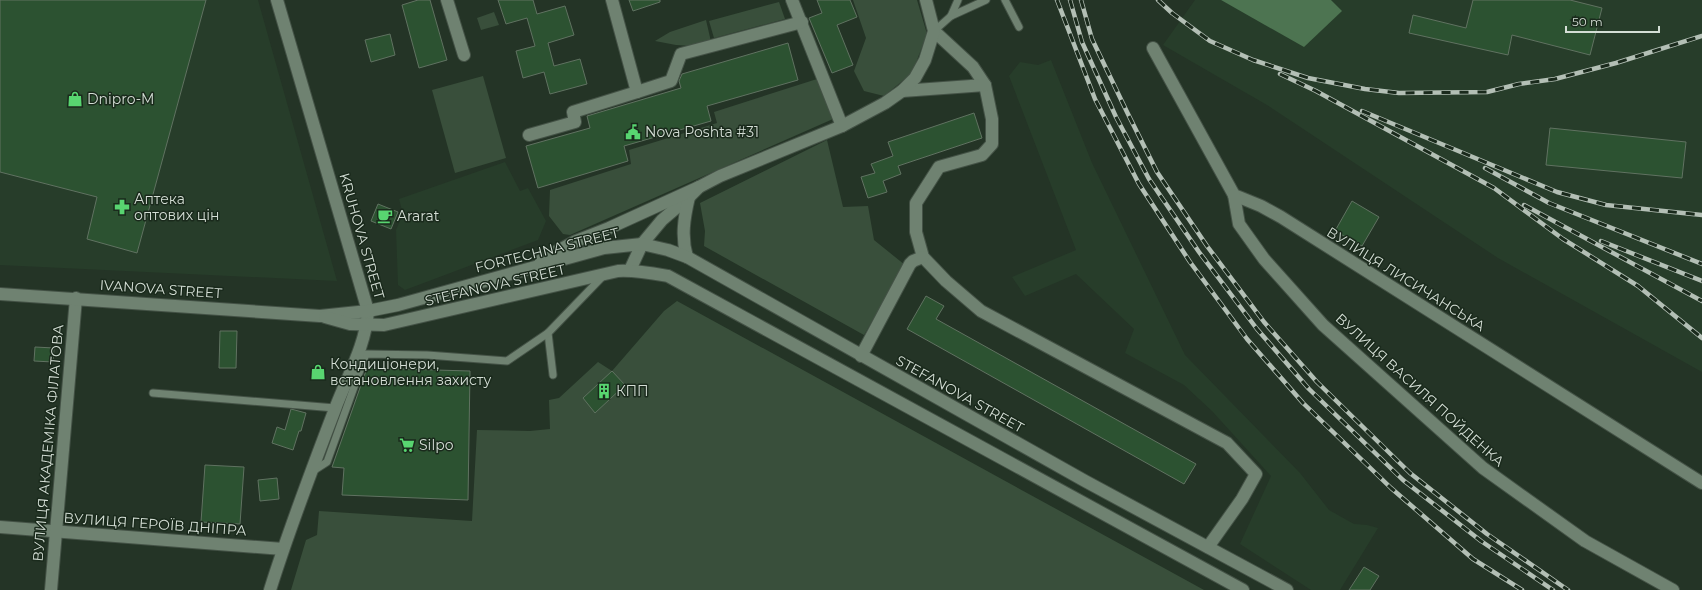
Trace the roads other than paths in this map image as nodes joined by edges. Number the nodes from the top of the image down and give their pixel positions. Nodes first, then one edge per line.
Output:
1 (277, 0) edge
2 (447, 0) edge
3 (612, 0) edge
4 (792, 0) edge
5 (926, 0) edge
6 (958, 0) edge
7 (986, 0) edge
8 (1006, 0) edge
9 (951, 16) junction
10 (802, 22) junction
11 (1019, 27) dead end
12 (934, 31) junction
13 (1153, 48) dead end
14 (464, 55) dead end
15 (985, 84) junction
16 (902, 91) junction
17 (637, 92) junction
18 (842, 126) junction
19 (529, 135) dead end
20 (699, 187) junction
21 (1234, 195) junction
22 (690, 198) junction
23 (642, 244) junction
24 (923, 257) junction
25 (687, 258) junction
26 (630, 270) junction
27 (522, 271) junction
28 (606, 274) junction
29 (0, 294) edge
30 (76, 298) junction
31 (368, 311) junction
32 (320, 316) junction
33 (367, 326) junction
34 (548, 333) junction
35 (861, 356) junction
36 (553, 375) dead end
37 (153, 393) dead end
38 (335, 408) junction
39 (311, 472) junction
40 (1702, 483) edge
41 (0, 527) edge
42 (55, 531) junction
43 (1208, 547) junction
44 (283, 549) junction
45 (51, 590) edge
46 (270, 590) edge
47 (1243, 590) edge
48 (1287, 590) edge
49 (1673, 590) edge

1 - 31 street, KRUHOVA STREET
2 - 14 street
3 - 17 street
4 - 10 street
5 - 12 street
6 - 9 lane
7 - 9 lane
8 - 11 lane
9 - 12 lane
10 - 17 street
10 - 18 street
12 - 15 street
12 - 16 street
13 - 21 street
15 - 16 street
15 - 24 street
16 - 18 street
17 - 19 street
18 - 20 street
20 - 22 street
20 - 27 street
21 - 40 street, ВУЛИЦЯ ЛИСИЧАНСЬКА
21 - 49 street, ВУЛИЦЯ ВАСИЛЯ ПОЙДЕНКА
22 - 23 street
22 - 25 street
23 - 25 street, STEFANOVA STREET
23 - 26 street
23 - 27 street, FORTECHNA STREET
24 - 35 street
24 - 43 street
25 - 35 street, STEFANOVA STREET
26 - 28 street, STEFANOVA STREET
26 - 47 street, STEFANOVA STREET
27 - 31 street, FORTECHNA STREET
28 - 33 street, STEFANOVA STREET
28 - 34 lane
29 - 30 street, IVANOVA STREET
30 - 32 street, IVANOVA STREET
30 - 42 street, ВУЛИЦЯ АКАДЕМІКА ФІЛАТОВА
31 - 32 street, IVANOVA STREET
31 - 33 street, KRUHOVA STREET
32 - 33 street, IVANOVA STREET
33 - 38 street, KRUHOVA STREET
34 - 36 lane
34 - 39 lane
35 - 43 street, STEFANOVA STREET
37 - 38 lane
38 - 39 street, KRUHOVA STREET
39 - 44 street, KRUHOVA STREET
41 - 42 street, ВУЛИЦЯ ГЕРОЇВ ДНІПРА
42 - 44 street, ВУЛИЦЯ ГЕРОЇВ ДНІПРА
42 - 45 street, ВУЛИЦЯ АКАДЕМІКА ФІЛАТОВА
43 - 48 street, STEFANOVA STREET
44 - 46 street, KRUHOVA STREET

